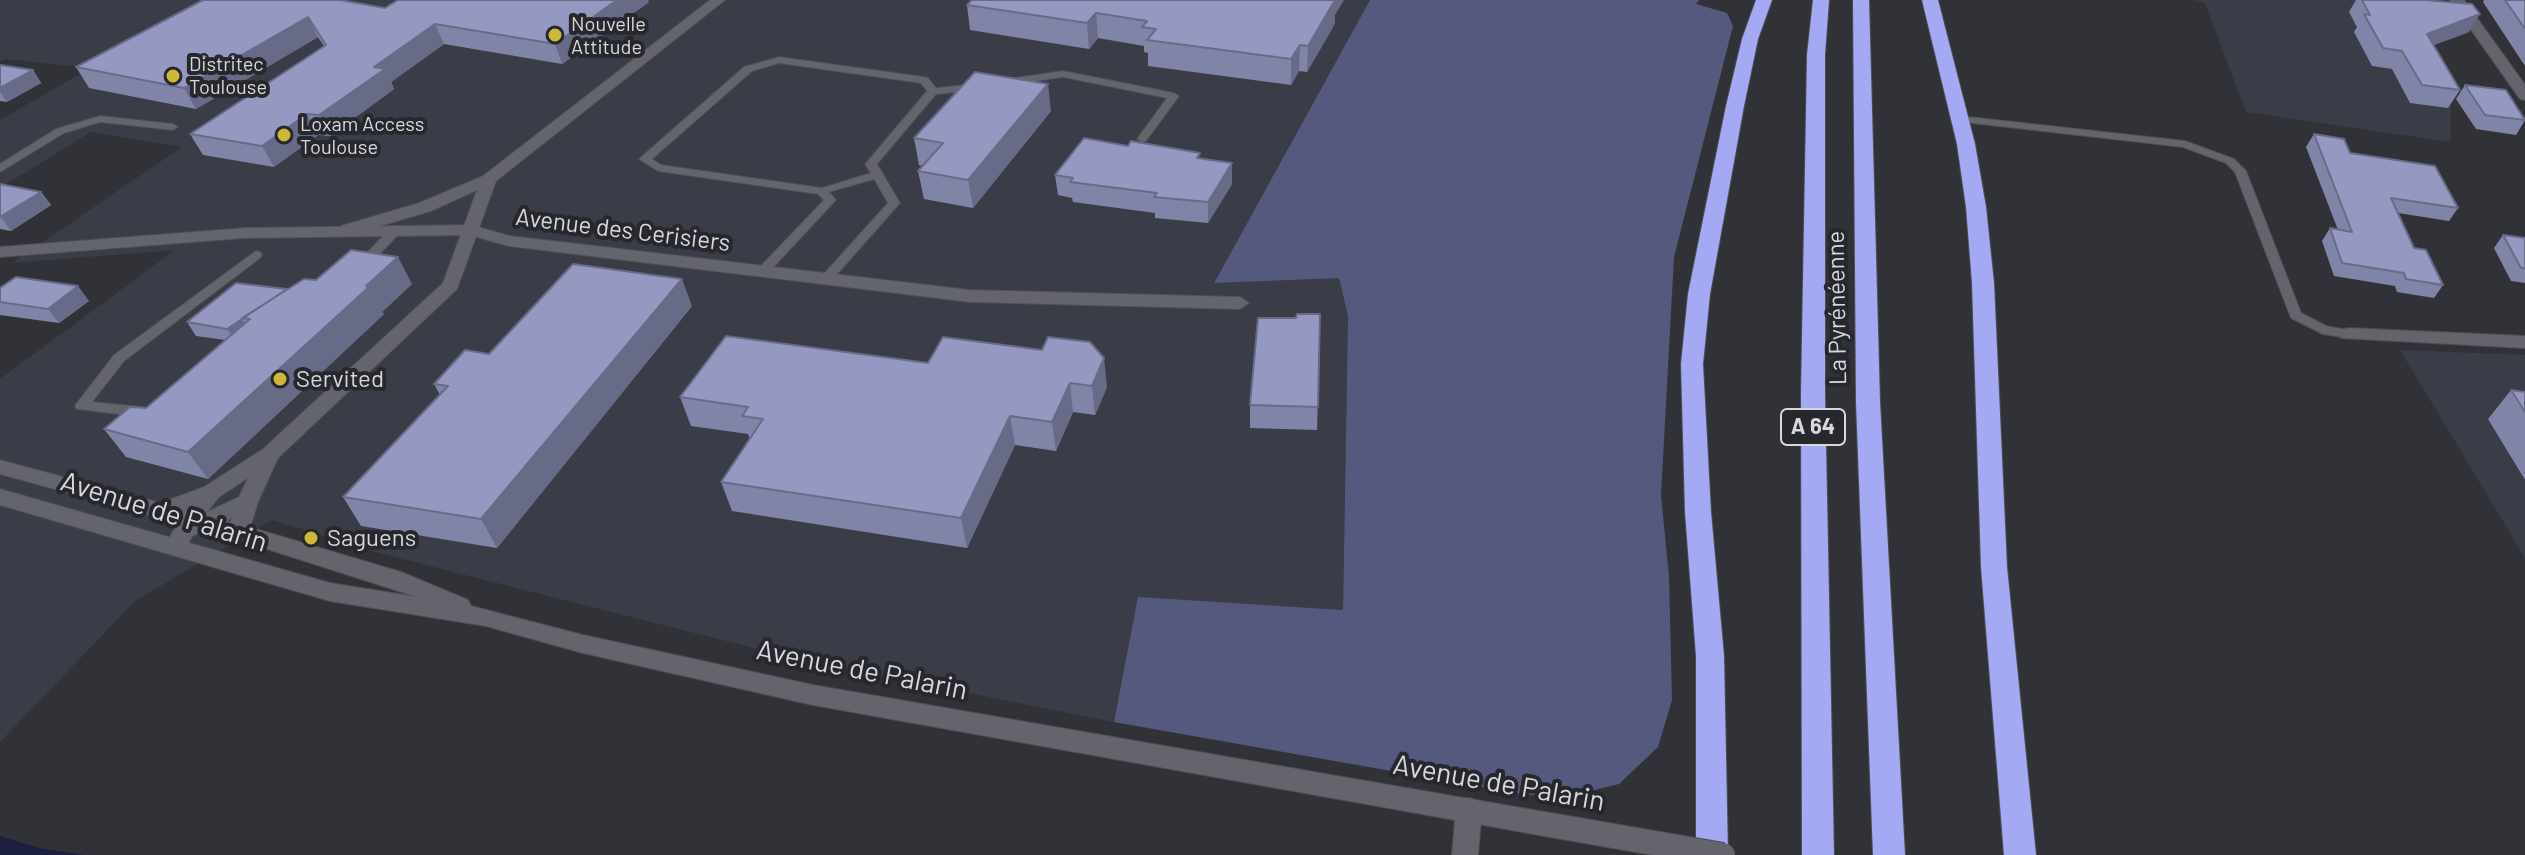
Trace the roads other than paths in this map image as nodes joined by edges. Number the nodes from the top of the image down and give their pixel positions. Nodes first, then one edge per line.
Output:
1 (718, 0) edge
2 (1764, 0) edge
3 (1821, 0) edge
4 (1861, 0) edge
5 (1930, 0) edge
6 (2457, 0) edge
7 (933, 91) junction
8 (2525, 96) edge
9 (1959, 119) junction
10 (173, 127) dead end
11 (1142, 139) edge
12 (0, 169) edge
13 (876, 175) junction
14 (489, 179) junction
15 (822, 191) junction
16 (347, 230) junction
17 (396, 230) junction
18 (471, 230) junction
19 (0, 252) edge
20 (256, 255) dead end
21 (763, 271) junction
22 (351, 276) edge
23 (826, 279) junction
24 (1240, 303) dead end
25 (2348, 334) joint
26 (2525, 342) edge
27 (155, 404) edge
28 (270, 454) junction
29 (0, 467) edge
30 (212, 492) junction
31 (0, 497) edge
32 (247, 502) junction
33 (160, 511) junction
34 (188, 530) junction
35 (239, 532) junction
36 (486, 617) junction
37 (1469, 809) junction
38 (1465, 855) edge
39 (1712, 855) edge
40 (1723, 855) edge
41 (1818, 855) edge
42 (1889, 855) edge
43 (2020, 855) edge

1 - 14 street
2 - 39 highway
3 - 41 highway, La Pyrénéenne / A 64
4 - 42 highway, La Pyrénéenne / A 64
5 - 9 highway
6 - 8 street
7 - 11 lane
7 - 13 lane
7 - 15 lane
9 - 25 lane
9 - 43 highway
10 - 12 lane
13 - 15 lane
13 - 23 lane
14 - 16 street
14 - 18 street
15 - 21 lane
16 - 17 street, Avenue des Cerisiers
16 - 19 street, Avenue des Cerisiers
17 - 18 street, Avenue des Cerisiers
17 - 22 lane
18 - 21 street, Avenue des Cerisiers
18 - 28 street
20 - 27 lane
21 - 23 street, Avenue des Cerisiers
23 - 24 street, Avenue des Cerisiers
25 - 26 street
28 - 30 street
28 - 32 street
29 - 33 street, Avenue de Palarin
30 - 33 street
30 - 34 street
31 - 34 street, Avenue de Palarin
32 - 34 street
32 - 35 street
33 - 34 street, Avenue de Palarin
34 - 35 street, Avenue de Palarin
34 - 36 street, Avenue de Palarin
35 - 36 street, Avenue de Palarin
36 - 37 street, Avenue de Palarin
37 - 38 street
37 - 40 street, Avenue de Palarin, bridge

